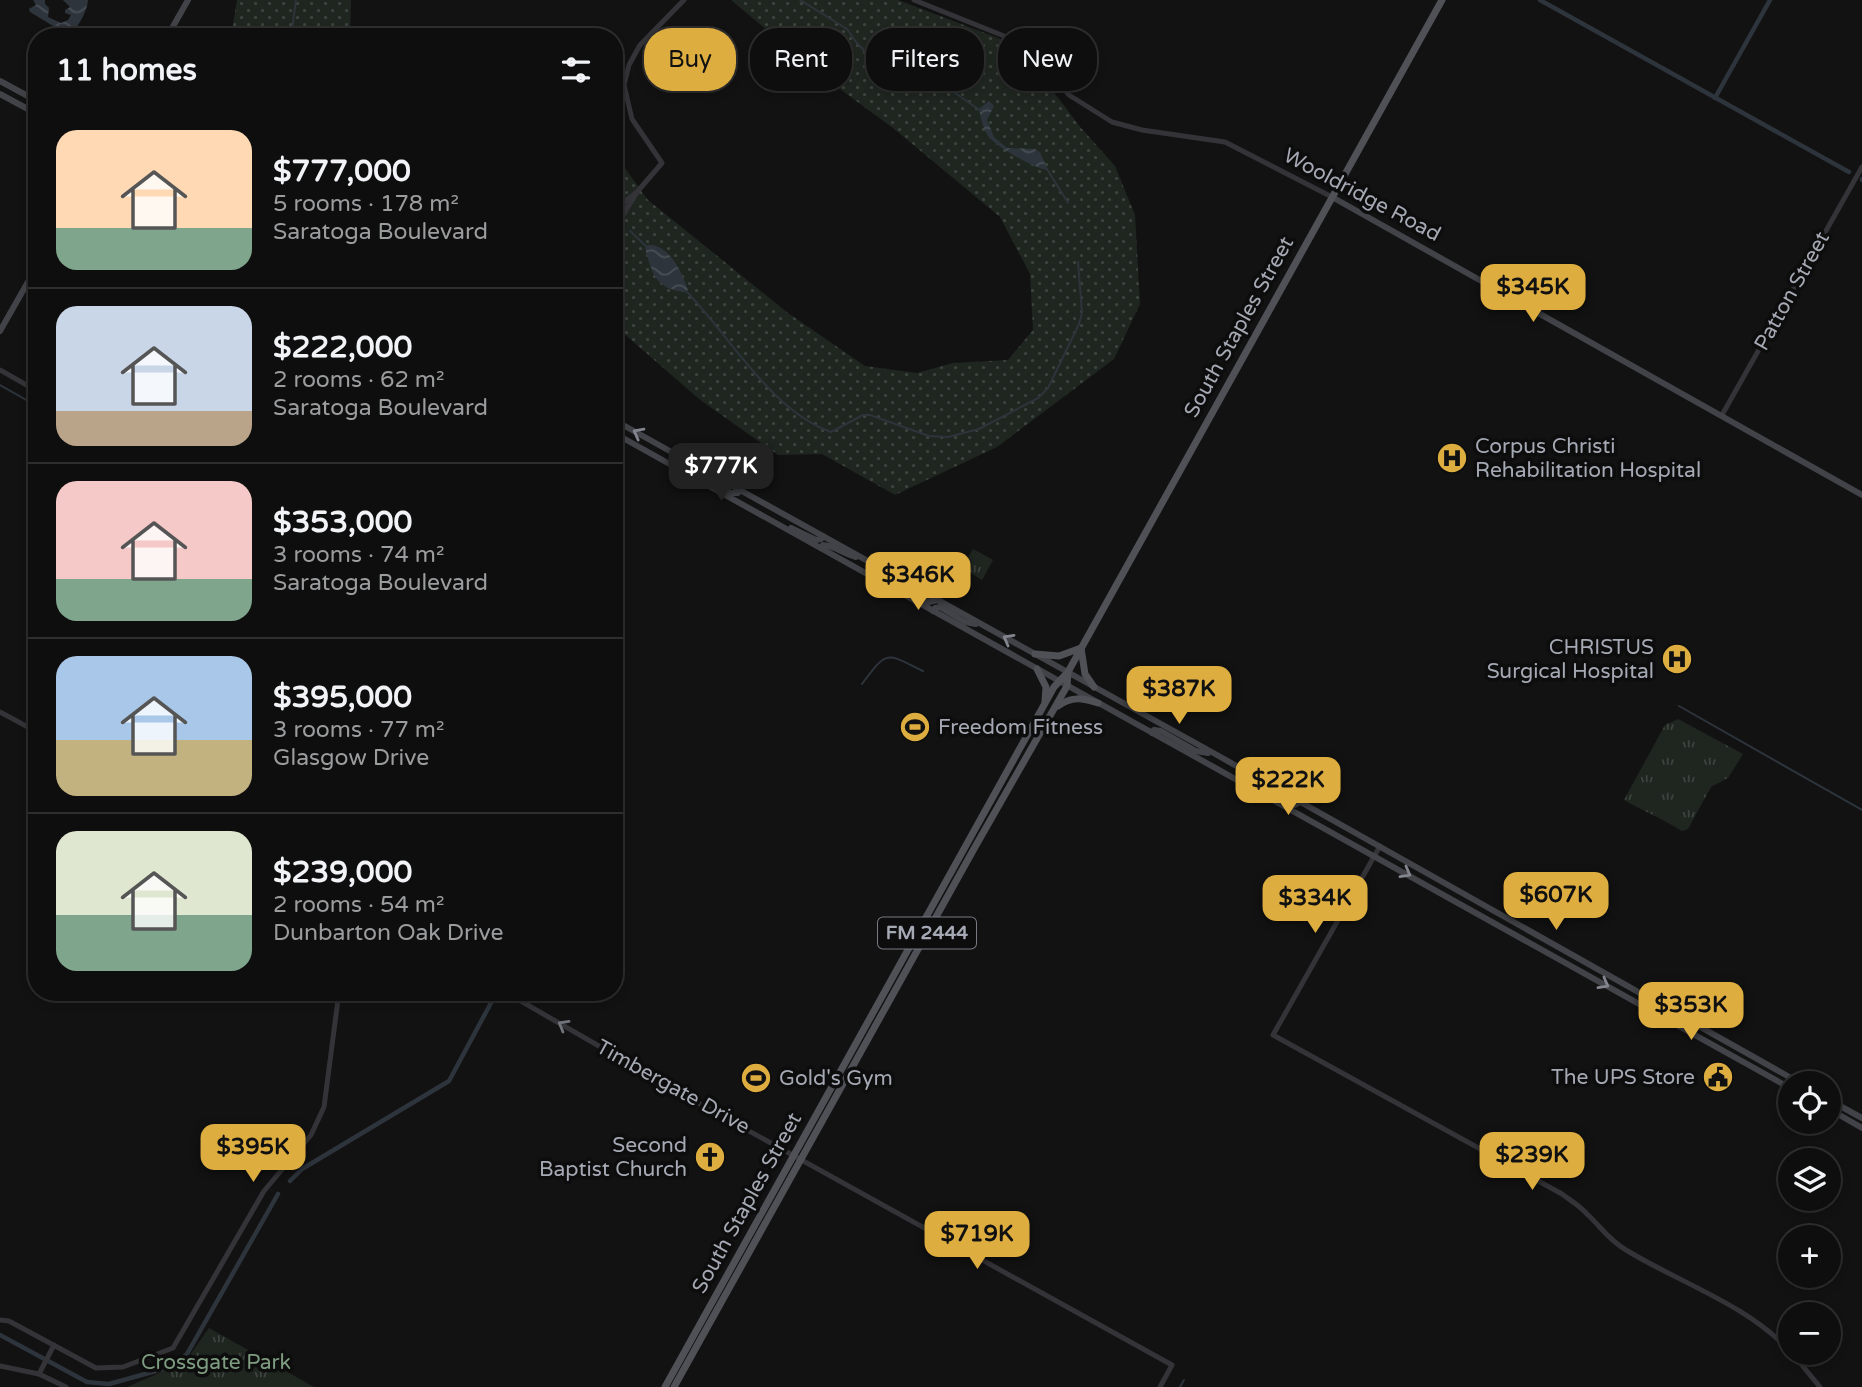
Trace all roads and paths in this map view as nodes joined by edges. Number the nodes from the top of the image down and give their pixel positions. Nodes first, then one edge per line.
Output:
1 (188, 0) edge
2 (684, 0) edge
3 (914, 0) edge
4 (1442, 0) edge
5 (172, 28) edge
6 (0, 81) edge
7 (0, 94) edge
8 (28, 96) edge
9 (28, 109) edge
10 (1862, 167) edge
11 (637, 192) junction
12 (1332, 197) junction
13 (623, 203) edge
14 (623, 215) edge
15 (28, 282) edge
16 (0, 331) edge
17 (0, 370) edge
18 (28, 386) edge
19 (1723, 415) junction
20 (623, 427) edge
21 (623, 438) edge
22 (694, 478) junction
23 (741, 490) junction
24 (1862, 495) edge
25 (779, 525) junction
26 (823, 536) junction
27 (821, 548) junction
28 (862, 558) junction
29 (896, 590) junction
30 (938, 600) junction
31 (933, 611) junction
32 (984, 626) junction
33 (1082, 648) junction
34 (1035, 654) junction
35 (1037, 669) junction
36 (1068, 672) junction
37 (1058, 681) junction
38 (1067, 686) junction
39 (1094, 687) junction
40 (1098, 703) junction
41 (1045, 704) junction
42 (1055, 709) junction
43 (0, 712) edge
44 (28, 727) edge
45 (1152, 733) junction
46 (1217, 755) junction
47 (1265, 796) junction
48 (1300, 802) junction
49 (974, 831) junction
50 (1380, 846) junction
51 (975, 847) junction
52 (1374, 856) junction
53 (920, 928) junction
54 (1529, 942) junction
55 (920, 946) junction
56 (909, 947) junction
57 (1560, 950) junction
58 (909, 965) junction
59 (338, 1001) edge
60 (521, 1001) edge
61 (1677, 1024) junction
62 (1700, 1027) junction
63 (1698, 1036) junction
64 (1717, 1037) junction
65 (1778, 1071) edge
66 (1778, 1081) edge
67 (1841, 1107) edge
68 (1850, 1112) junction
69 (1841, 1113) edge
70 (1841, 1116) edge
71 (1862, 1120) edge
72 (1851, 1122) junction
73 (1862, 1128) edge
74 (798, 1156) junction
75 (738, 1255) junction
76 (727, 1275) junction
77 (736, 1275) junction
78 (724, 1297) junction
79 (0, 1320) edge
80 (1778, 1338) edge
81 (53, 1347) junction
82 (1802, 1365) edge
83 (0, 1366) edge
84 (40, 1372) junction
85 (66, 1387) edge
86 (665, 1387) edge
87 (674, 1387) edge
88 (1160, 1387) edge
89 (1820, 1387) edge

1 - 5 main road
2 - 11 street
3 - 12 street, Wooldridge Road
4 - 12 main road, South Staples Street
6 - 8 main road
7 - 9 main road
10 - 19 street, Patton Street
11 - 13 street
11 - 14 street
12 - 19 main road, Wooldridge Road
12 - 33 main road, South Staples Street
15 - 16 main road
17 - 18 street
19 - 24 main road, Wooldridge Road
23 -> 20 main road
21 - 22 main road
22 - 23 main road
22 - 25 main road
23 - 26 main road
25 - 26 main road
25 - 27 main road
26 - 28 main road
27 - 28 main road
27 - 29 main road
28 - 30 main road
29 - 30 main road
29 - 31 main road
30 - 32 main road
31 - 32 main road
31 - 35 main road
34 -> 32 main road
33 - 34 main road
33 - 36 main road, South Staples Street
33 - 39 main road
34 - 36 main road
35 - 37 main road
35 - 41 main road
36 - 37 main road, South Staples Street / FM 2444
36 - 38 main road, South Staples Street / FM 2444
36 - 39 main road
37 - 38 main road
37 - 41 main road, South Staples Street / FM 2444
38 - 40 main road
38 - 42 main road, South Staples Street / FM 2444
39 - 46 main road
40 - 42 main road
40 - 45 main road
41 - 49 main road, South Staples Street / FM 2444
42 - 51 main road, South Staples Street / FM 2444
43 - 44 street
45 - 46 main road
45 - 47 main road
46 - 48 main road
47 - 48 main road
47 - 52 main road
48 - 50 main road
49 - 51 main road
49 - 53 main road, South Staples Street / FM 2444
50 - 52 street
50 - 57 main road
51 - 55 main road, South Staples Street / FM 2444
52 -> 54 main road
52 - 80 street
53 - 55 main road
53 - 56 main road, South Staples Street / FM 2444
54 - 57 main road
54 -> 61 main road
55 - 58 main road, South Staples Street / FM 2444
56 - 58 main road
56 - 74 main road, South Staples Street / FM 2444
57 - 62 main road
58 - 74 main road, South Staples Street / FM 2444
59 - 81 street
74 -> 60 street, Timbergate Drive
61 - 62 main road
61 - 63 main road
62 - 64 main road
63 - 64 main road
63 - 66 main road
64 - 65 main road
67 - 68 main road
68 - 69 main road
68 - 71 main road
70 - 72 main road
71 - 72 main road
72 - 73 main road
74 - 75 main road, South Staples Street / FM 2444
74 - 77 main road, South Staples Street / FM 2444
74 - 88 street, Timbergate Drive
75 - 76 main road, South Staples Street / FM 2444
75 - 77 main road
76 - 78 main road
76 - 86 main road, South Staples Street / FM 2444
77 - 78 main road, South Staples Street / FM 2444
78 - 87 main road, South Staples Street / FM 2444
79 - 81 street
81 - 84 street
82 - 89 street
83 - 84 street
84 - 85 street

